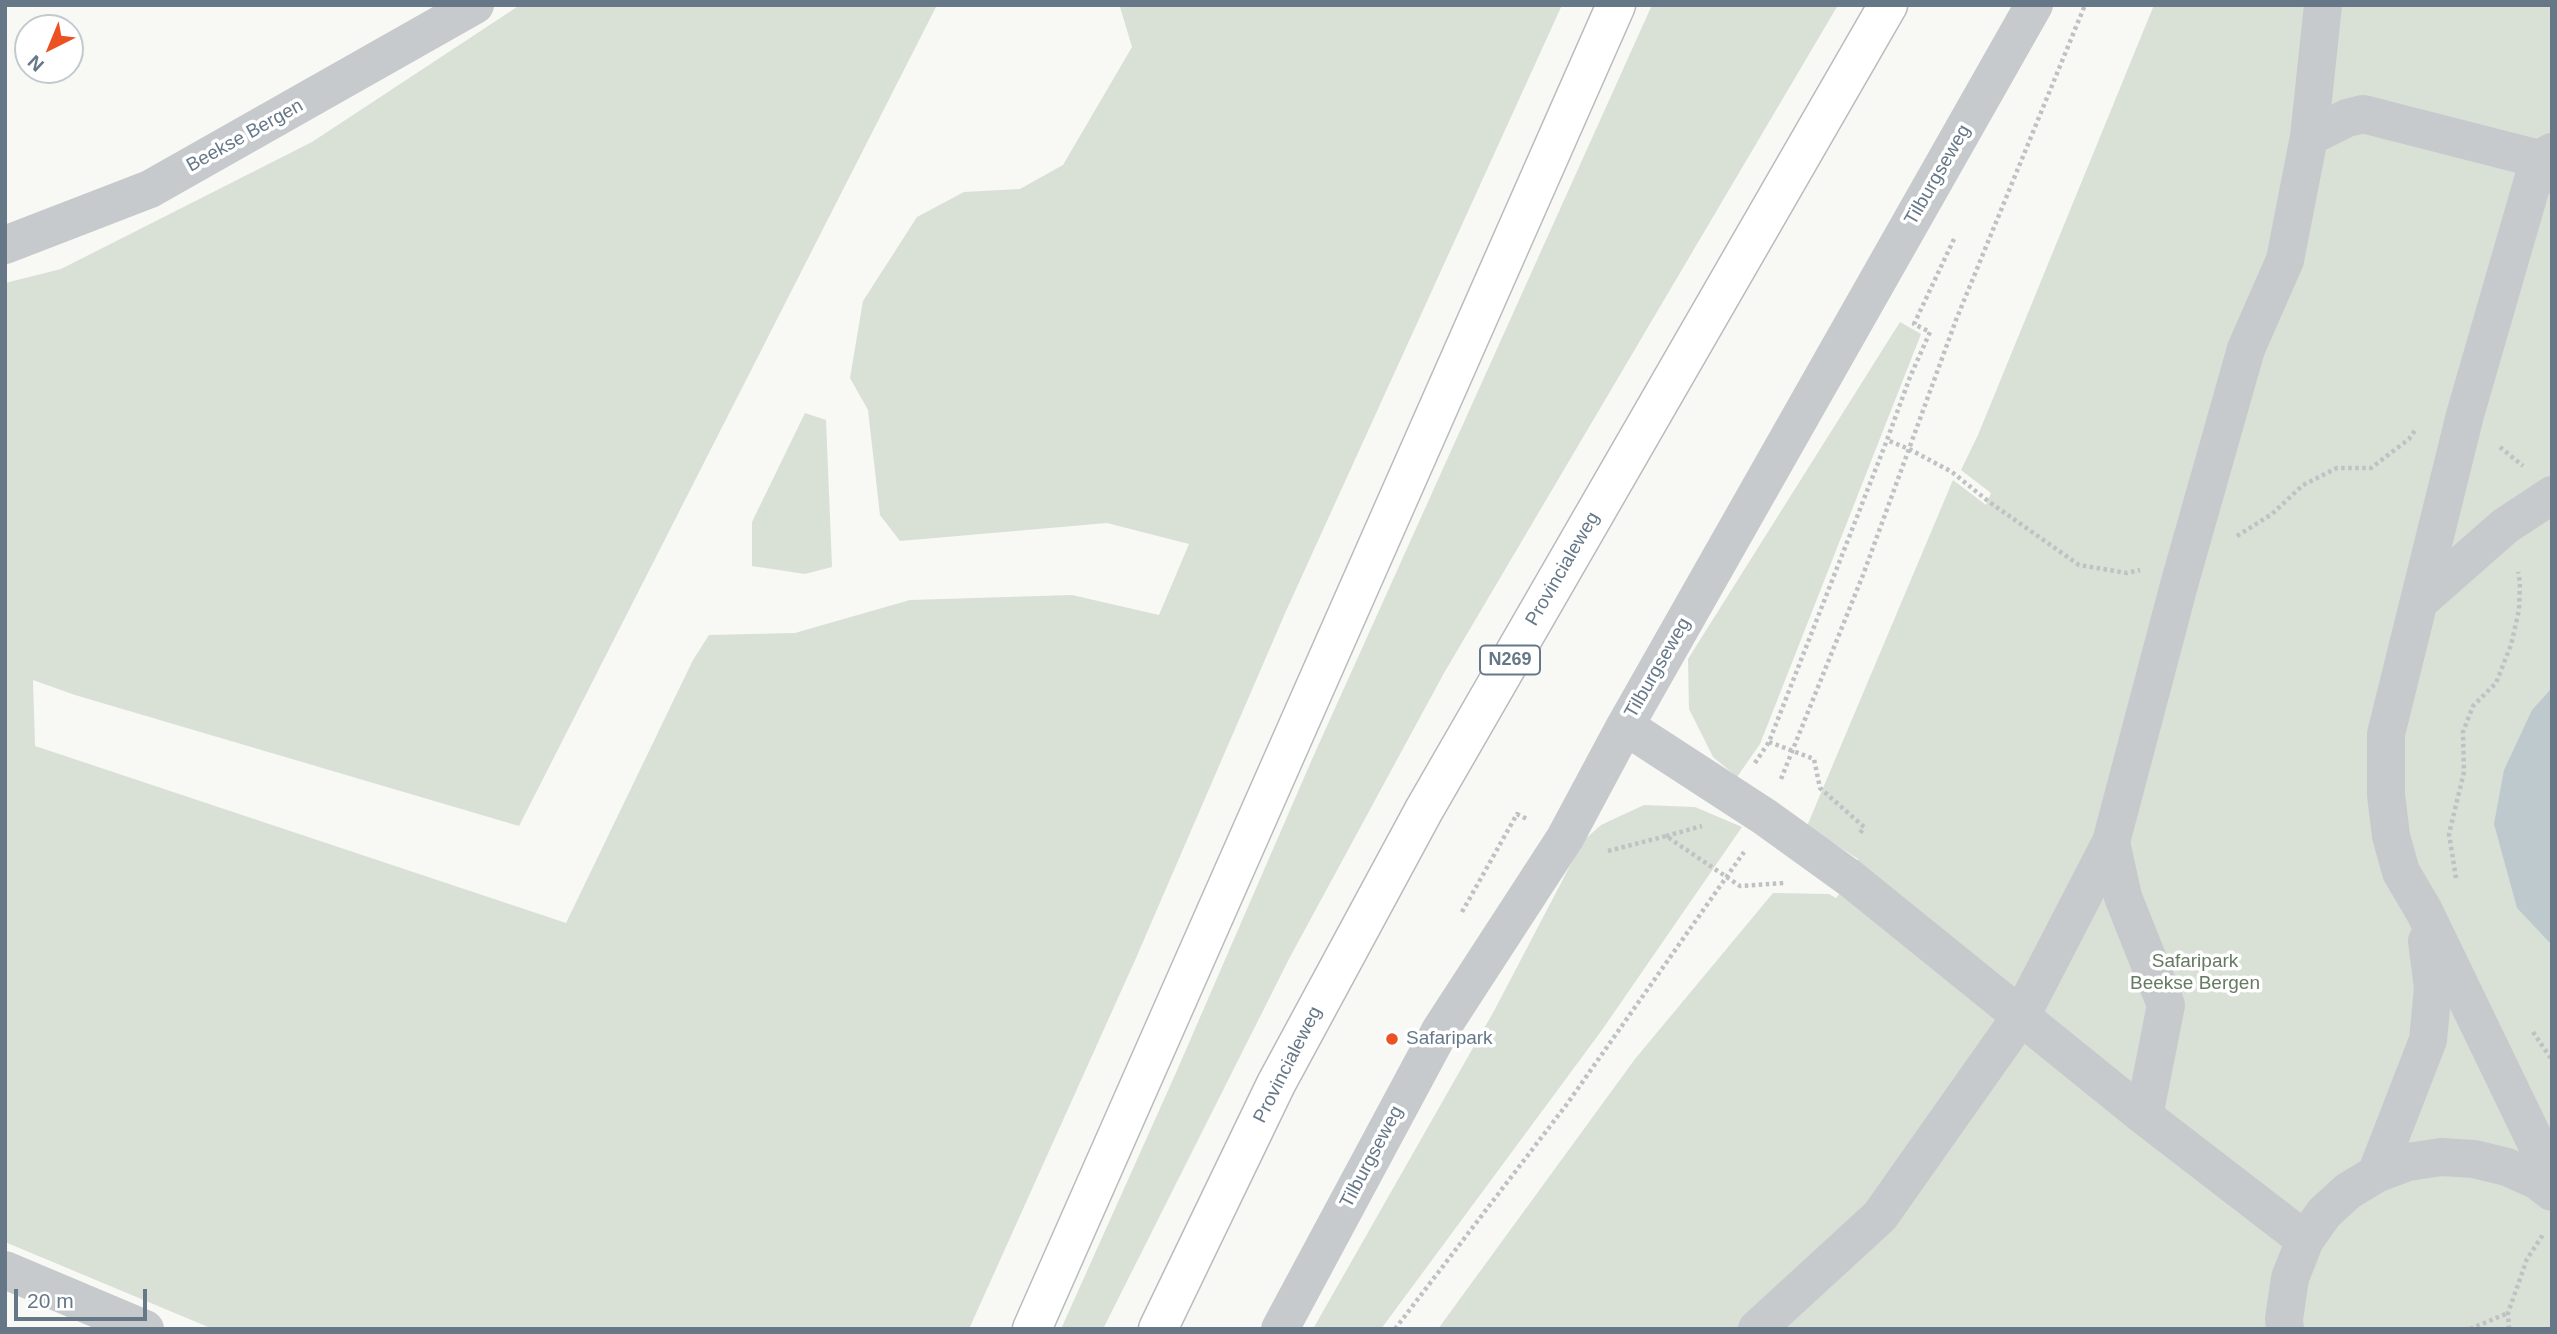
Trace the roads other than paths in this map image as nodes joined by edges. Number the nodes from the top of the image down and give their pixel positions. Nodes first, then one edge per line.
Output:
1 (475, 5) edge
2 (1616, 5) edge
3 (1888, 5) edge
4 (2034, 5) edge
5 (2323, 5) edge
6 (2309, 137) junction
7 (2547, 162) edge
8 (5, 245) edge
9 (2552, 495) edge
10 (2421, 600) junction
11 (1625, 726) junction
12 (2111, 842) junction
13 (2424, 911) junction
14 (2021, 1016) junction
15 (2144, 1116) junction
16 (2376, 1174) junction
17 (2552, 1176) edge
18 (2552, 1192) edge
19 (2305, 1240) junction
20 (5, 1270) edge
21 (145, 1329) edge
22 (1032, 1329) edge
23 (1158, 1329) edge
24 (1280, 1329) edge
25 (1757, 1329) edge
26 (2285, 1329) edge

1 - 8 street, Beekse Bergen
2 - 22 highway
3 - 23 highway, Provincialeweg / N269
4 - 11 street, Tilburgseweg
5 - 6 street
6 - 7 street
6 - 12 street
7 - 10 street
9 - 10 street
10 - 13 street
11 - 14 street
11 - 24 street, Tilburgseweg
12 - 14 street
12 - 15 street
13 - 16 street
13 - 17 street
14 - 15 street
14 - 25 street
15 - 19 street
16 - 18 street
16 - 19 street
19 - 26 street
20 - 21 street

